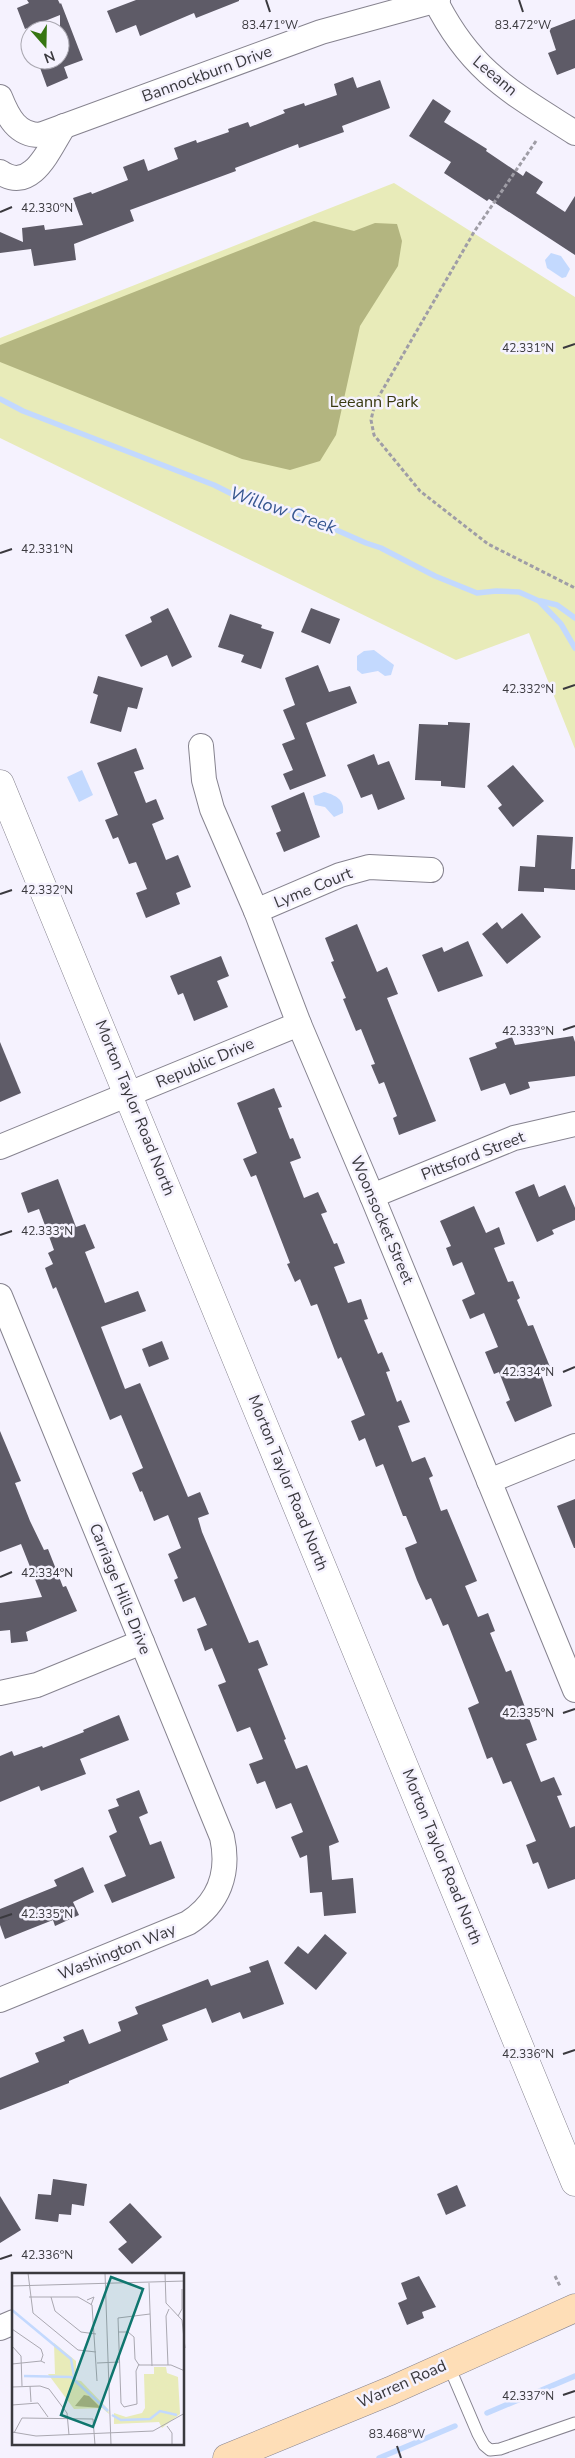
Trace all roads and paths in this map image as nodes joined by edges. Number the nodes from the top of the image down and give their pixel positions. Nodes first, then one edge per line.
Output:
1 (436, 0) edge
2 (0, 101) edge
3 (64, 126) junction
4 (575, 133) edge
5 (536, 141) dead end
6 (5, 175) edge
7 (575, 588) edge
8 (201, 746) dead end
9 (0, 784) edge
10 (431, 870) dead end
11 (256, 911) junction
12 (299, 1024) junction
13 (129, 1094) junction
14 (575, 1124) edge
15 (0, 1147) edge
16 (372, 1196) junction
17 (0, 1296) edge
18 (575, 1446) edge
19 (489, 1481) junction
20 (142, 1642) junction
21 (575, 1690) edge
22 (0, 1693) edge
23 (221, 1886) joint
24 (0, 2000) edge
25 (575, 2182) edge
26 (554, 2276) dead end
27 (567, 2297) edge
28 (12, 2323) edge
29 (0, 2328) edge
30 (448, 2364) junction
31 (575, 2422) edge
32 (227, 2458) edge

1 - 3 street, Bannockburn Drive
1 - 4 street, Leeann
2 - 3 street, Bannockburn Drive
3 - 6 street
5 - 7 path
8 - 11 street, Woonsocket Street
9 - 13 street, Morton Taylor Road North
10 - 11 street, Lyme Court
11 - 12 street, Woonsocket Street
12 - 13 street, Republic Drive
12 - 16 street, Woonsocket Street
13 - 15 street, Republic Drive
13 - 25 street, Morton Taylor Road North
14 - 16 street, Pittsford Street
16 - 19 street, Woonsocket Street
17 - 20 street, Carriage Hills Drive
18 - 19 street
19 - 21 street, Woonsocket Street
20 - 22 street
20 - 23 street, Carriage Hills Drive
23 - 24 street, Washington Way
26 - 27 path
27 - 30 main road, Warren Road
28 - 29 street
30 - 31 lane
30 - 32 main road, Warren Road

